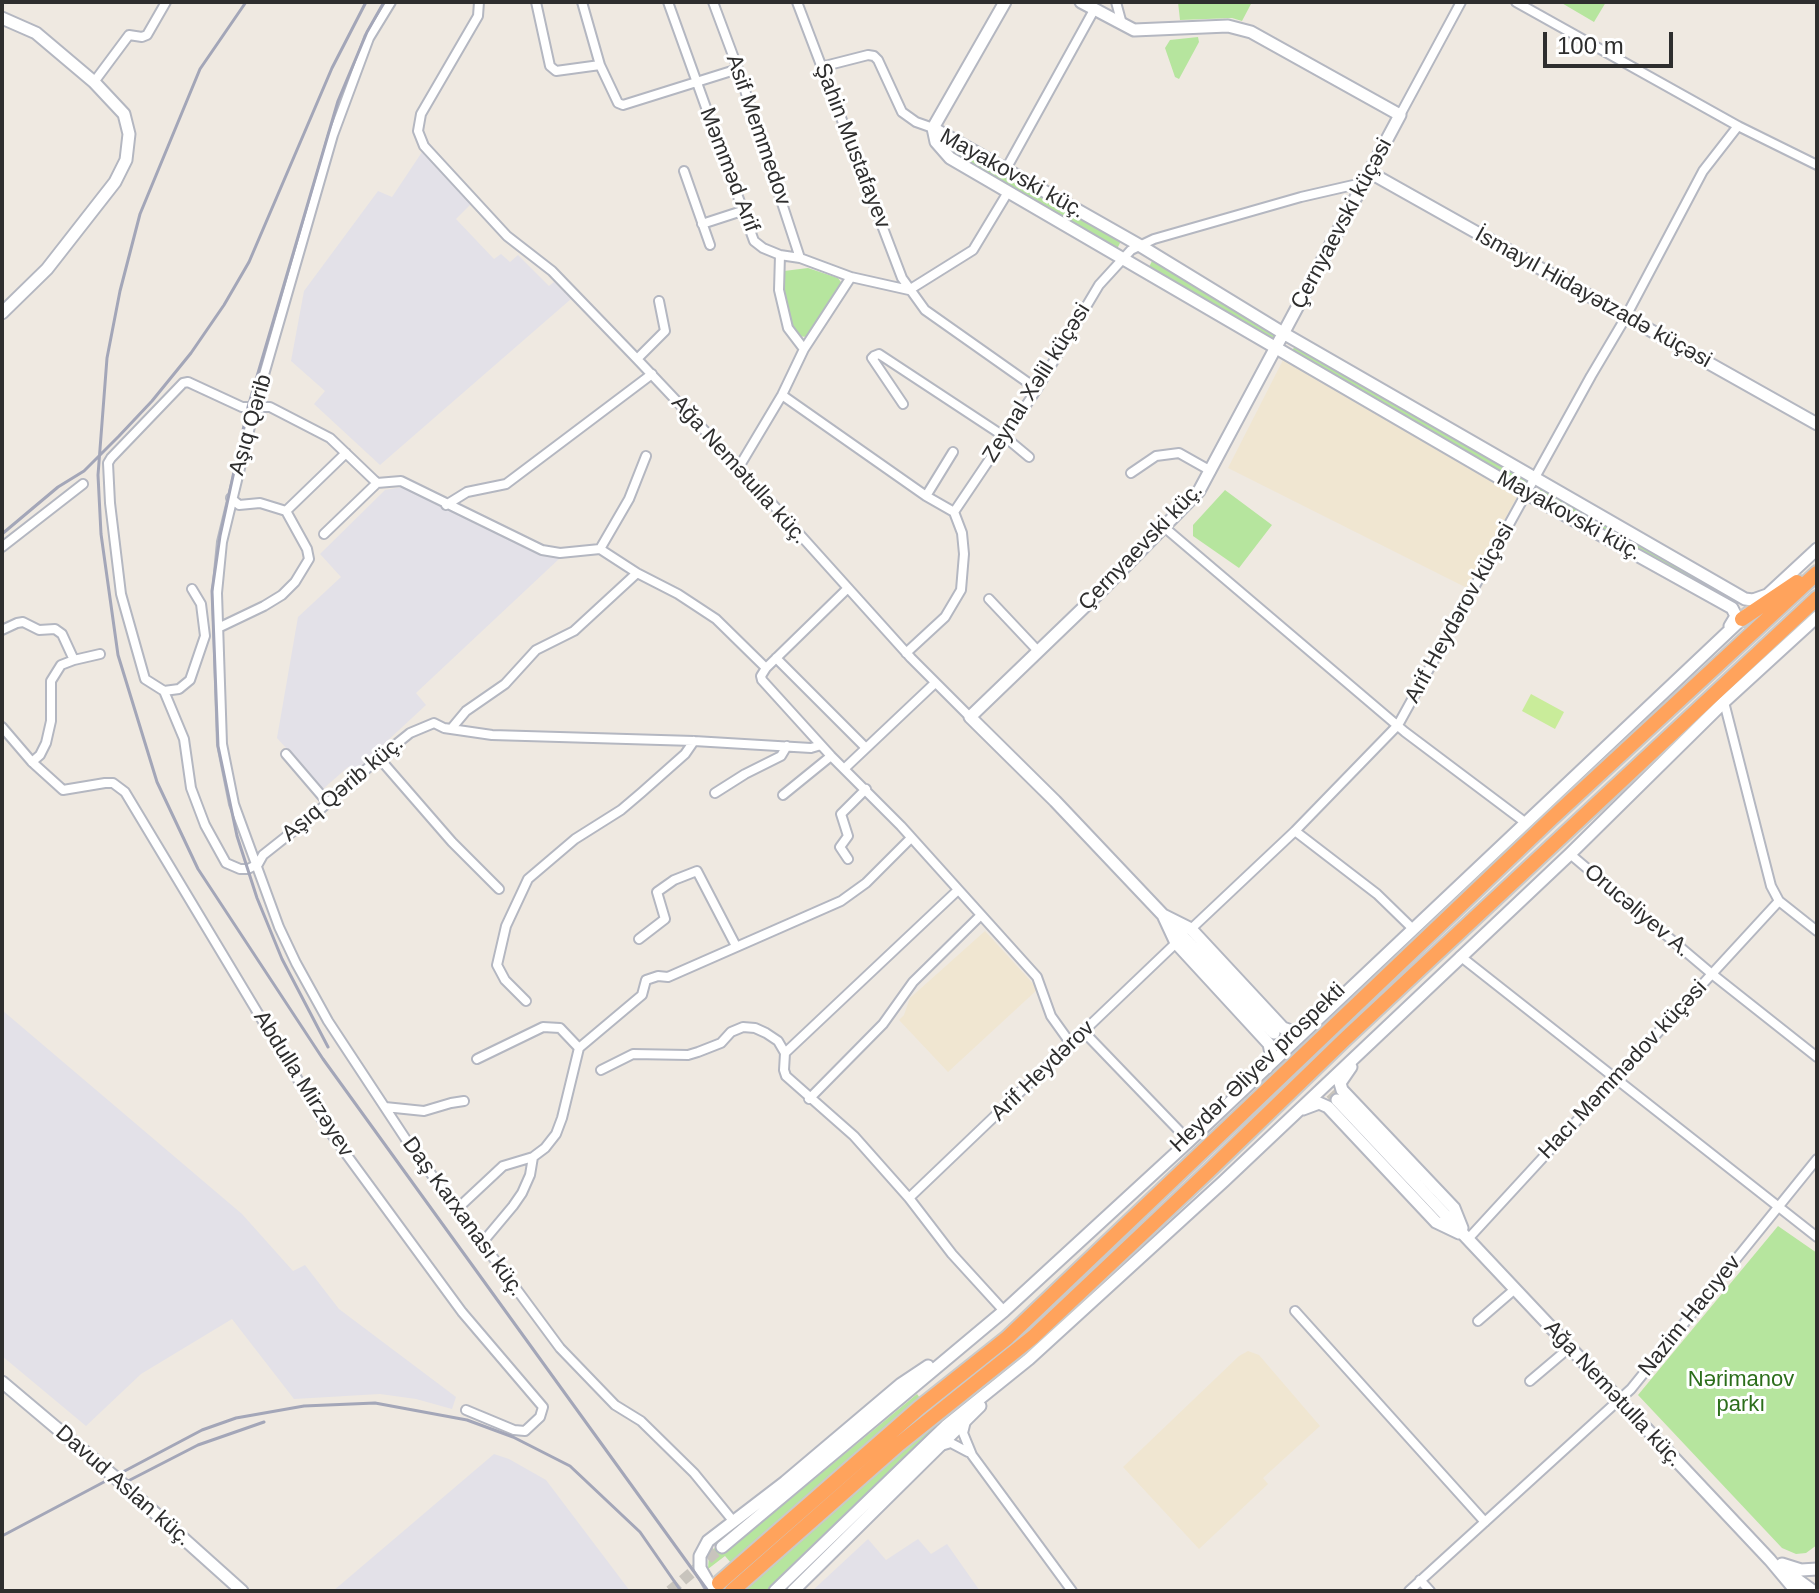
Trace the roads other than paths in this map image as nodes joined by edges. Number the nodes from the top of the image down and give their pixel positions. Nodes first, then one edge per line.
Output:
1 (166, 2) edge
2 (391, 2) edge
3 (479, 2) edge
4 (536, 2) edge
5 (582, 2) edge
6 (668, 2) edge
7 (713, 2) edge
8 (797, 2) edge
9 (1005, 2) edge
10 (1081, 2) edge
11 (1116, 2) edge
12 (1461, 2) edge
13 (1516, 2) edge
14 (1094, 10) junction
15 (2, 18) edge
16 (1123, 25) junction
17 (600, 65) junction
18 (821, 67) junction
19 (738, 69) junction
20 (94, 82) junction
21 (696, 83) junction
22 (1400, 115) junction
23 (1738, 126) junction
24 (933, 128) junction
25 (1817, 165) edge
26 (1006, 169) junction
27 (684, 171) dead end
28 (1366, 177) junction
29 (1008, 192) junction
30 (742, 211) junction
31 (702, 224) junction
32 (710, 245) dead end
33 (1139, 245) junction
34 (780, 255) junction
35 (800, 258) junction
36 (1123, 258) junction
37 (851, 277) junction
38 (909, 290) junction
39 (659, 301) dead end
40 (2, 313) edge
41 (1626, 317) junction
42 (1283, 333) junction
43 (1275, 348) junction
44 (804, 349) junction
45 (637, 359) junction
46 (652, 374) junction
47 (1037, 389) junction
48 (782, 395) junction
49 (903, 404) dead end
50 (255, 406) junction
51 (1817, 424) edge
52 (1005, 437) junction
53 (953, 452) dead end
54 (346, 453) junction
55 (646, 456) dead end
56 (1029, 457) dead end
57 (739, 467) junction
58 (1211, 471) junction
59 (1131, 473) dead end
60 (1535, 478) junction
61 (377, 483) junction
62 (83, 484) dead end
63 (1527, 494) junction
64 (926, 496) junction
65 (231, 498) junction
66 (446, 505) junction
67 (286, 511) junction
68 (954, 512) junction
69 (1164, 527) junction
70 (324, 534) dead end
71 (2, 547) edge
72 (600, 549) junction
73 (1817, 549) edge
74 (1817, 571) edge
75 (637, 573) junction
76 (192, 589) dead end
77 (847, 589) junction
78 (1767, 595) junction
79 (1817, 598) edge
80 (989, 599) dead end
81 (1817, 617) edge
82 (1742, 619) junction
83 (218, 628) junction
84 (2, 630) edge
85 (1721, 639) junction
86 (1038, 651) junction
87 (906, 653) junction
88 (100, 654) dead end
89 (776, 658) junction
90 (74, 660) junction
91 (766, 668) junction
92 (935, 683) junction
93 (164, 691) junction
94 (1724, 702) junction
95 (970, 717) junction
96 (1398, 725) junction
97 (2, 727) edge
98 (451, 729) junction
99 (694, 741) junction
100 (821, 745) junction
101 (787, 746) junction
102 (866, 748) junction
103 (286, 754) dead end
104 (831, 756) junction
105 (379, 758) junction
106 (32, 762) junction
107 (844, 769) junction
108 (866, 789) junction
109 (715, 793) dead end
110 (783, 795) dead end
111 (328, 803) junction
112 (1526, 823) junction
113 (1295, 831) junction
114 (911, 838) junction
115 (1570, 854) junction
116 (848, 859) dead end
117 (258, 864) junction
118 (499, 889) dead end
119 (958, 890) junction
120 (1779, 901) junction
121 (1163, 915) junction
122 (980, 916) junction
123 (1191, 929) junction
124 (1413, 929) junction
125 (1817, 931) edge
126 (639, 939) dead end
127 (1176, 943) junction
128 (736, 946) junction
129 (1460, 956) junction
130 (1712, 974) junction
131 (526, 1001) dead end
132 (1311, 1026) junction
133 (1084, 1032) junction
134 (1274, 1033) tunnel mouth
135 (1071, 1044) junction
136 (1368, 1044) junction
137 (579, 1048) junction
138 (785, 1053) junction
139 (1817, 1057) edge
140 (477, 1059) dead end
141 (1267, 1068) junction
142 (601, 1070) dead end
143 (1615, 1077) junction
144 (809, 1099) junction
145 (1337, 1100) tunnel mouth
146 (464, 1101) dead end
147 (385, 1107) junction
148 (1288, 1117) junction
149 (1189, 1141) junction
150 (533, 1157) junction
151 (1817, 1159) edge
152 (909, 1198) junction
153 (1778, 1208) junction
154 (457, 1209) junction
155 (1463, 1234) junction
156 (1817, 1237) edge
157 (482, 1243) junction
158 (1515, 1289) junction
159 (1004, 1311) junction
160 (1295, 1311) dead end
161 (1478, 1321) dead end
162 (981, 1330) junction
163 (1569, 1348) junction
164 (1029, 1359) junction
165 (1530, 1381) dead end
166 (2, 1382) edge
167 (1619, 1401) junction
168 (466, 1410) dead end
169 (969, 1417) junction
170 (933, 1450) junction
171 (972, 1455) junction
172 (734, 1522) junction
173 (1485, 1522) junction
174 (722, 1547) tunnel mouth
175 (1770, 1560) junction
176 (1817, 1569) edge
177 (1420, 1580) junction
178 (716, 1587) edge
179 (1814, 1590) edge
180 (242, 1591) edge
181 (732, 1591) edge
182 (775, 1591) edge
183 (793, 1591) edge
184 (1072, 1591) edge
185 (1409, 1591) edge
186 (1430, 1591) edge
187 (1796, 1591) edge

1 - 20 street
2 - 50 street, Aşıq Qərib
3 - 45 street, Ağa Nemətulla küç.
4 - 17 street
5 - 17 street
6 - 21 street, Məmməd Arif
7 - 19 street, Asif Memmedov
8 - 18 street, Şahin Mustafayev
9 - 24 street
10 - 14 street
11 - 16 street
12 - 22 street
13 - 23 street
14 - 16 street
14 - 26 street
15 - 20 street
16 - 22 street
17 - 21 street
18 - 24 street
18 - 38 street, Şahin Mustafayev
19 - 21 street
19 - 35 street, Asif Memmedov
20 - 40 street
21 - 30 street, Məmməd Arif
22 - 28 street, Çernyaevski küçəsi
23 - 25 street
23 - 41 street, Arif Heydərov küçəsi
24 - 26 street, Mayakovski küç.
24 - 29 street, Mayakovski küç.
26 - 33 street, Mayakovski küç.
27 - 31 street
28 - 33 street
28 - 41 street, İsmayıl Hidayətzadə küçəsi
28 - 42 street, Çernyaevski küçəsi
29 - 36 street, Mayakovski küç.
29 - 38 street
30 - 31 street
30 - 34 street, Məmməd Arif
31 - 32 street
33 - 36 street, Zeynal Xəlil küçəsi
33 - 42 street, Mayakovski küç.
34 - 35 street, Məmməd Arif
34 - 44 street
35 - 37 street, Məmməd Arif
36 - 43 street, Mayakovski küç.
36 - 47 street, Zeynal Xəlil küçəsi
37 - 38 street
37 - 44 street
38 - 47 street, Şahin Mustafayev
39 - 45 street
41 - 51 street, İsmayıl Hidayətzadə küçəsi
41 - 60 street, Arif Heydərov küçəsi
42 - 43 street, Çernyaevski küçəsi
42 - 60 street, Mayakovski küç.
43 - 58 street, Çernyaevski küç.
43 - 63 street, Mayakovski küç.
44 - 48 street
45 - 46 street, Ağa Nemətulla küç.
46 - 57 street, Ağa Nemətulla küç.
46 - 66 street
47 - 52 street, Zeynal Xəlil küçəsi
48 - 57 street
48 - 64 street
49 - 52 street
50 - 54 street
50 - 65 street, Aşıq Qərib
50 - 93 street
52 - 56 street
52 - 68 street, Zeynal Xəlil küçəsi
53 - 64 street
54 - 61 street
54 - 67 street
55 - 72 street
57 - 77 street, Ağa Nemətulla küç.
58 - 59 street
58 - 69 street, Çernyaevski küç.
60 - 63 street, Arif Heydərov küçəsi
60 - 78 street, Mayakovski küç.
61 - 66 street
61 - 70 street
62 - 71 street
63 - 85 street, Mayakovski küç.
63 - 96 street, Arif Heydərov küçəsi
64 - 68 street
65 - 67 street
65 - 83 street, Aşıq Qərib
66 - 72 street
67 - 83 street
68 - 87 street
69 - 86 street, Çernyaevski küç.
69 - 96 street
72 - 75 street
73 - 78 street
74 - 82 highway
74 - 178 highway, Heydər Əliyev prospekti
75 - 91 street
75 - 98 street
76 - 93 street
77 - 87 street, Ağa Nemətulla küç.
77 - 89 street
78 - 82 street
79 - 181 highway, Heydər Əliyev prospekti
80 - 86 street
81 - 94 street
82 - 85 street
83 - 117 street, Aşıq Qərib
84 - 90 street
85 - 112 street
86 - 95 street, Çernyaevski küç.
87 - 92 street, Ağa Nemətulla küç.
88 - 90 street
89 - 91 street
89 - 102 street
90 - 106 street
91 - 100 street
92 - 95 street, Ağa Nemətulla küç.
92 - 102 street
93 - 117 street
94 - 115 street
94 - 120 street
95 - 121 street, Ağa Nemətulla küç.
96 - 112 street
96 - 113 street, Arif Heydərov küçəsi
97 - 106 street, Abdulla Mirzəyev
98 - 99 street
98 - 105 street, Aşıq Qərib küç.
99 - 101 street
99 - 131 street
100 - 101 street
100 - 104 street
101 - 109 street
102 - 107 street
103 - 111 street
104 - 107 street
104 - 110 street
105 - 111 street, Aşıq Qərib küç.
105 - 118 street
106 - 168 street, Abdulla Mirzəyev
107 - 108 street
108 - 114 street
108 - 116 street
111 - 117 street, Aşıq Qərib küç.
112 - 124 street
113 - 123 street, Arif Heydərov küçəsi
113 - 124 street
114 - 119 street
114 - 128 street
115 - 129 street
115 - 130 street, Orucəliyev A.
117 - 147 street, Daş Karxanası küç.
119 - 122 street
119 - 138 street
120 - 125 street
120 - 130 street, Hacı Məmmədov küçəsi
121 - 123 street, Ağa Nemətulla küç.
121 - 127 street, Ağa Nemətulla küç.
121 - 134 street
122 - 135 street
122 - 144 street
123 - 132 street
124 - 132 street
126 - 128 street
127 - 133 street, Arif Heydərov
127 - 141 street, Ağa Nemətulla küç.
128 - 137 street
129 - 136 street
129 - 143 street
130 - 139 street, Orucəliyev A.
130 - 143 street, Hacı Məmmədov küçəsi
132 - 141 street
133 - 135 street, Arif Heydərov
133 - 149 street
135 - 152 street, Arif Heydərov
136 - 148 street
136 - 155 street
137 - 140 street
137 - 150 street
138 - 142 street
138 - 144 street
141 - 149 street
143 - 153 street
143 - 155 street, Hacı Məmmədov küçəsi
144 - 152 street
145 - 155 street, Ağa Nemətulla küç.
146 - 147 street
147 - 154 street, Daş Karxanası küç.
148 - 155 street
148 - 164 street
149 - 159 street
150 - 154 street
150 - 157 street
151 - 153 street, Nazim Hacıyev
152 - 159 street
153 - 156 street
153 - 167 street, Nazim Hacıyev
154 - 157 street, Daş Karxanası küç.
155 - 158 street, Ağa Nemətulla küç.
157 - 172 street, Daş Karxanası küç.
158 - 161 street
158 - 163 street, Ağa Nemətulla küç.
159 - 162 street
160 - 173 street
162 - 172 street
162 - 174 street
163 - 165 street
163 - 167 street, Ağa Nemətulla küç.
164 - 169 street
164 - 182 street
166 - 180 street, Davud Aslan küç.
167 - 173 street, Nazim Hacıyev
167 - 175 street, Ağa Nemətulla küç.
169 - 170 street
169 - 171 street
170 - 171 street
170 - 183 street
171 - 184 street
172 - 178 street
173 - 177 street, Nazim Hacıyev
175 - 176 street
175 - 179 street
175 - 187 street
177 - 185 street, Nazim Hacıyev
177 - 186 street

